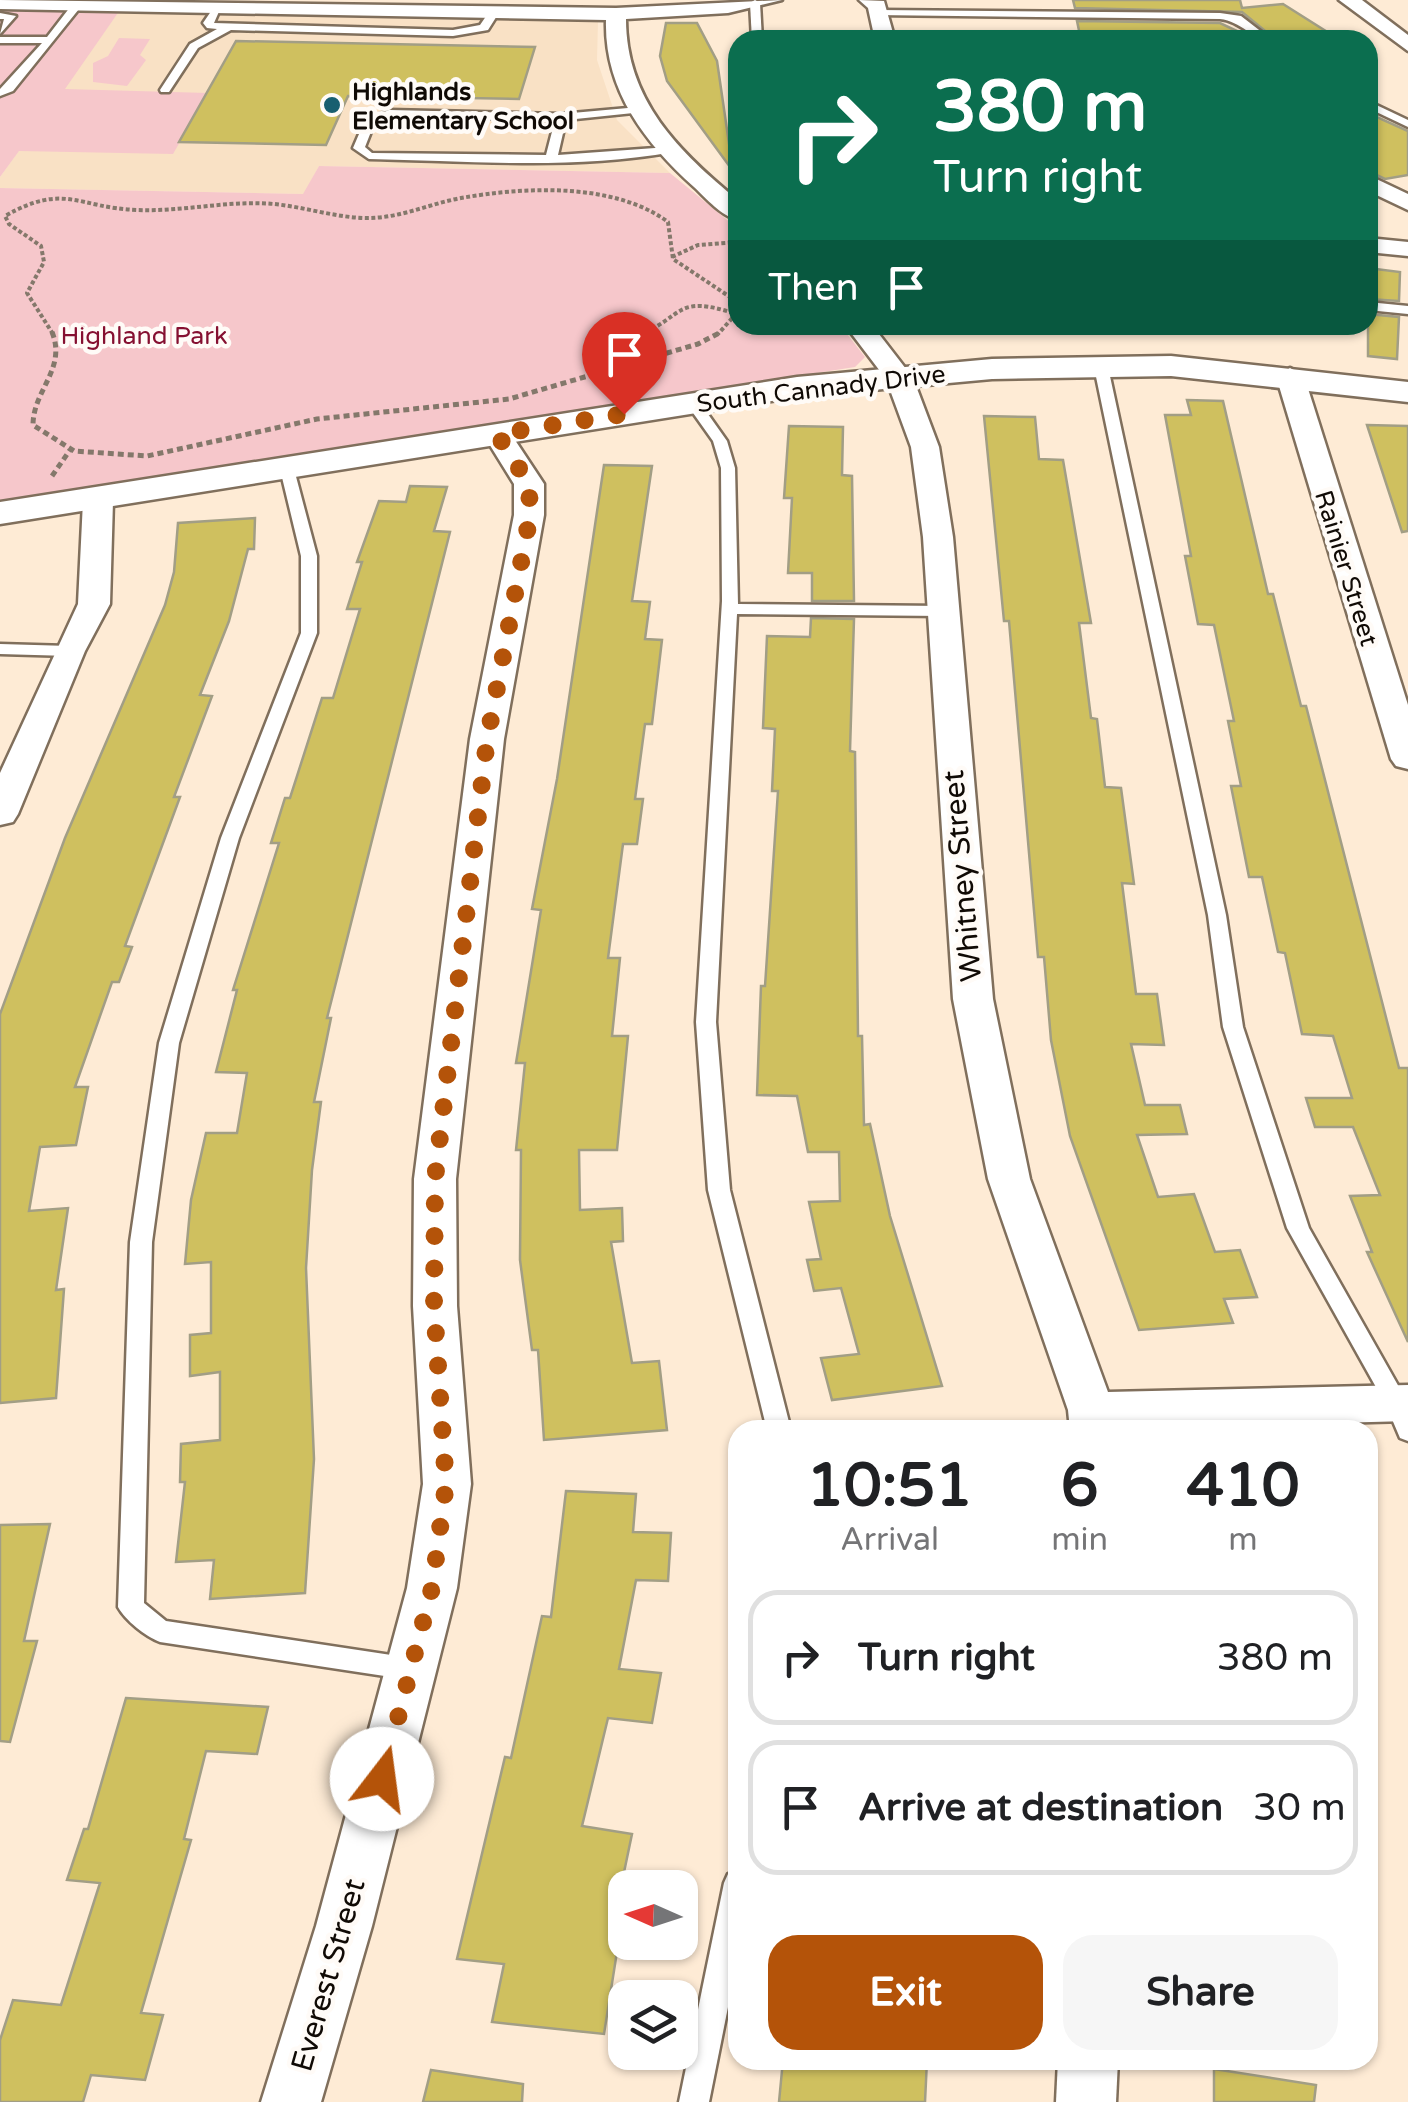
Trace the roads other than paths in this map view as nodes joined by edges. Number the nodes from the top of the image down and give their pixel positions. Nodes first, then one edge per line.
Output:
1 (1349, 0) edge
2 (764, 2) edge
3 (0, 3) edge
4 (78, 4) junction
5 (216, 6) junction
6 (521, 6) edge
7 (874, 6) edge
8 (495, 11) junction
9 (616, 14) junction
10 (0, 16) edge
11 (227, 28) junction
12 (759, 30) edge
13 (881, 30) edge
14 (1253, 30) edge
15 (0, 31) edge
16 (0, 40) edge
17 (50, 40) junction
18 (1408, 44) edge
19 (0, 79) edge
20 (17, 80) junction
21 (166, 90) dead end
22 (0, 93) edge
23 (1378, 109) edge
24 (639, 110) junction
25 (561, 116) junction
26 (1408, 124) edge
27 (669, 150) junction
28 (552, 159) junction
29 (1378, 187) edge
30 (1408, 203) edge
31 (728, 204) edge
32 (1378, 246) edge
33 (1408, 249) edge
34 (1378, 307) edge
35 (1408, 310) edge
36 (866, 335) edge
37 (1101, 367) junction
38 (1290, 376) junction
39 (899, 378) junction
40 (1408, 392) edge
41 (693, 403) junction
42 (497, 434) junction
43 (287, 469) junction
44 (98, 500) junction
45 (0, 513) edge
46 (729, 609) junction
47 (943, 611) junction
48 (0, 650) edge
49 (68, 651) junction
50 (1408, 760) edge
51 (0, 814) edge
52 (1404, 1413) edge
53 (776, 1420) edge
54 (1092, 1420) edge
55 (410, 1669) junction
56 (728, 1933) edge
57 (1088, 2070) edge
58 (291, 2102) edge
59 (694, 2102) edge
60 (1086, 2102) edge

1 - 18 street
2 - 9 street
2 - 12 lane
3 - 4 street
4 - 5 street
4 - 17 lane
5 - 8 street
5 - 11 lane
6 - 8 street
6 - 9 street
7 - 13 street
7 - 14 lane
8 - 11 lane
9 - 24 street
10 - 15 lane
11 - 21 lane
16 - 17 lane
17 - 20 lane
19 - 20 lane
20 - 22 lane
23 - 26 lane
24 - 25 lane
24 - 27 street
25 - 28 lane
25 - 28 lane
27 - 28 lane
27 - 31 street
29 - 30 street
32 - 33 street
34 - 35 lane
36 - 39 street, Whitney Street
37 - 38 street, South Cannady Drive
37 - 39 street, South Cannady Drive
37 - 52 lane
38 - 40 street, South Cannady Drive
38 - 50 street, Rainier Street
39 - 41 street, South Cannady Drive
39 - 47 street, Whitney Street
41 - 42 street, South Cannady Drive
41 - 46 lane
42 - 43 street, South Cannady Drive
42 - 55 street, Everest Street
43 - 44 street, South Cannady Drive
43 - 55 lane
44 - 45 street, South Cannady Drive
44 - 49 street
46 - 47 lane
46 - 53 lane
47 - 54 street, Whitney Street
48 - 49 lane
49 - 51 street
52 - 54 street
55 - 58 street, Everest Street
56 - 59 lane
57 - 60 street

